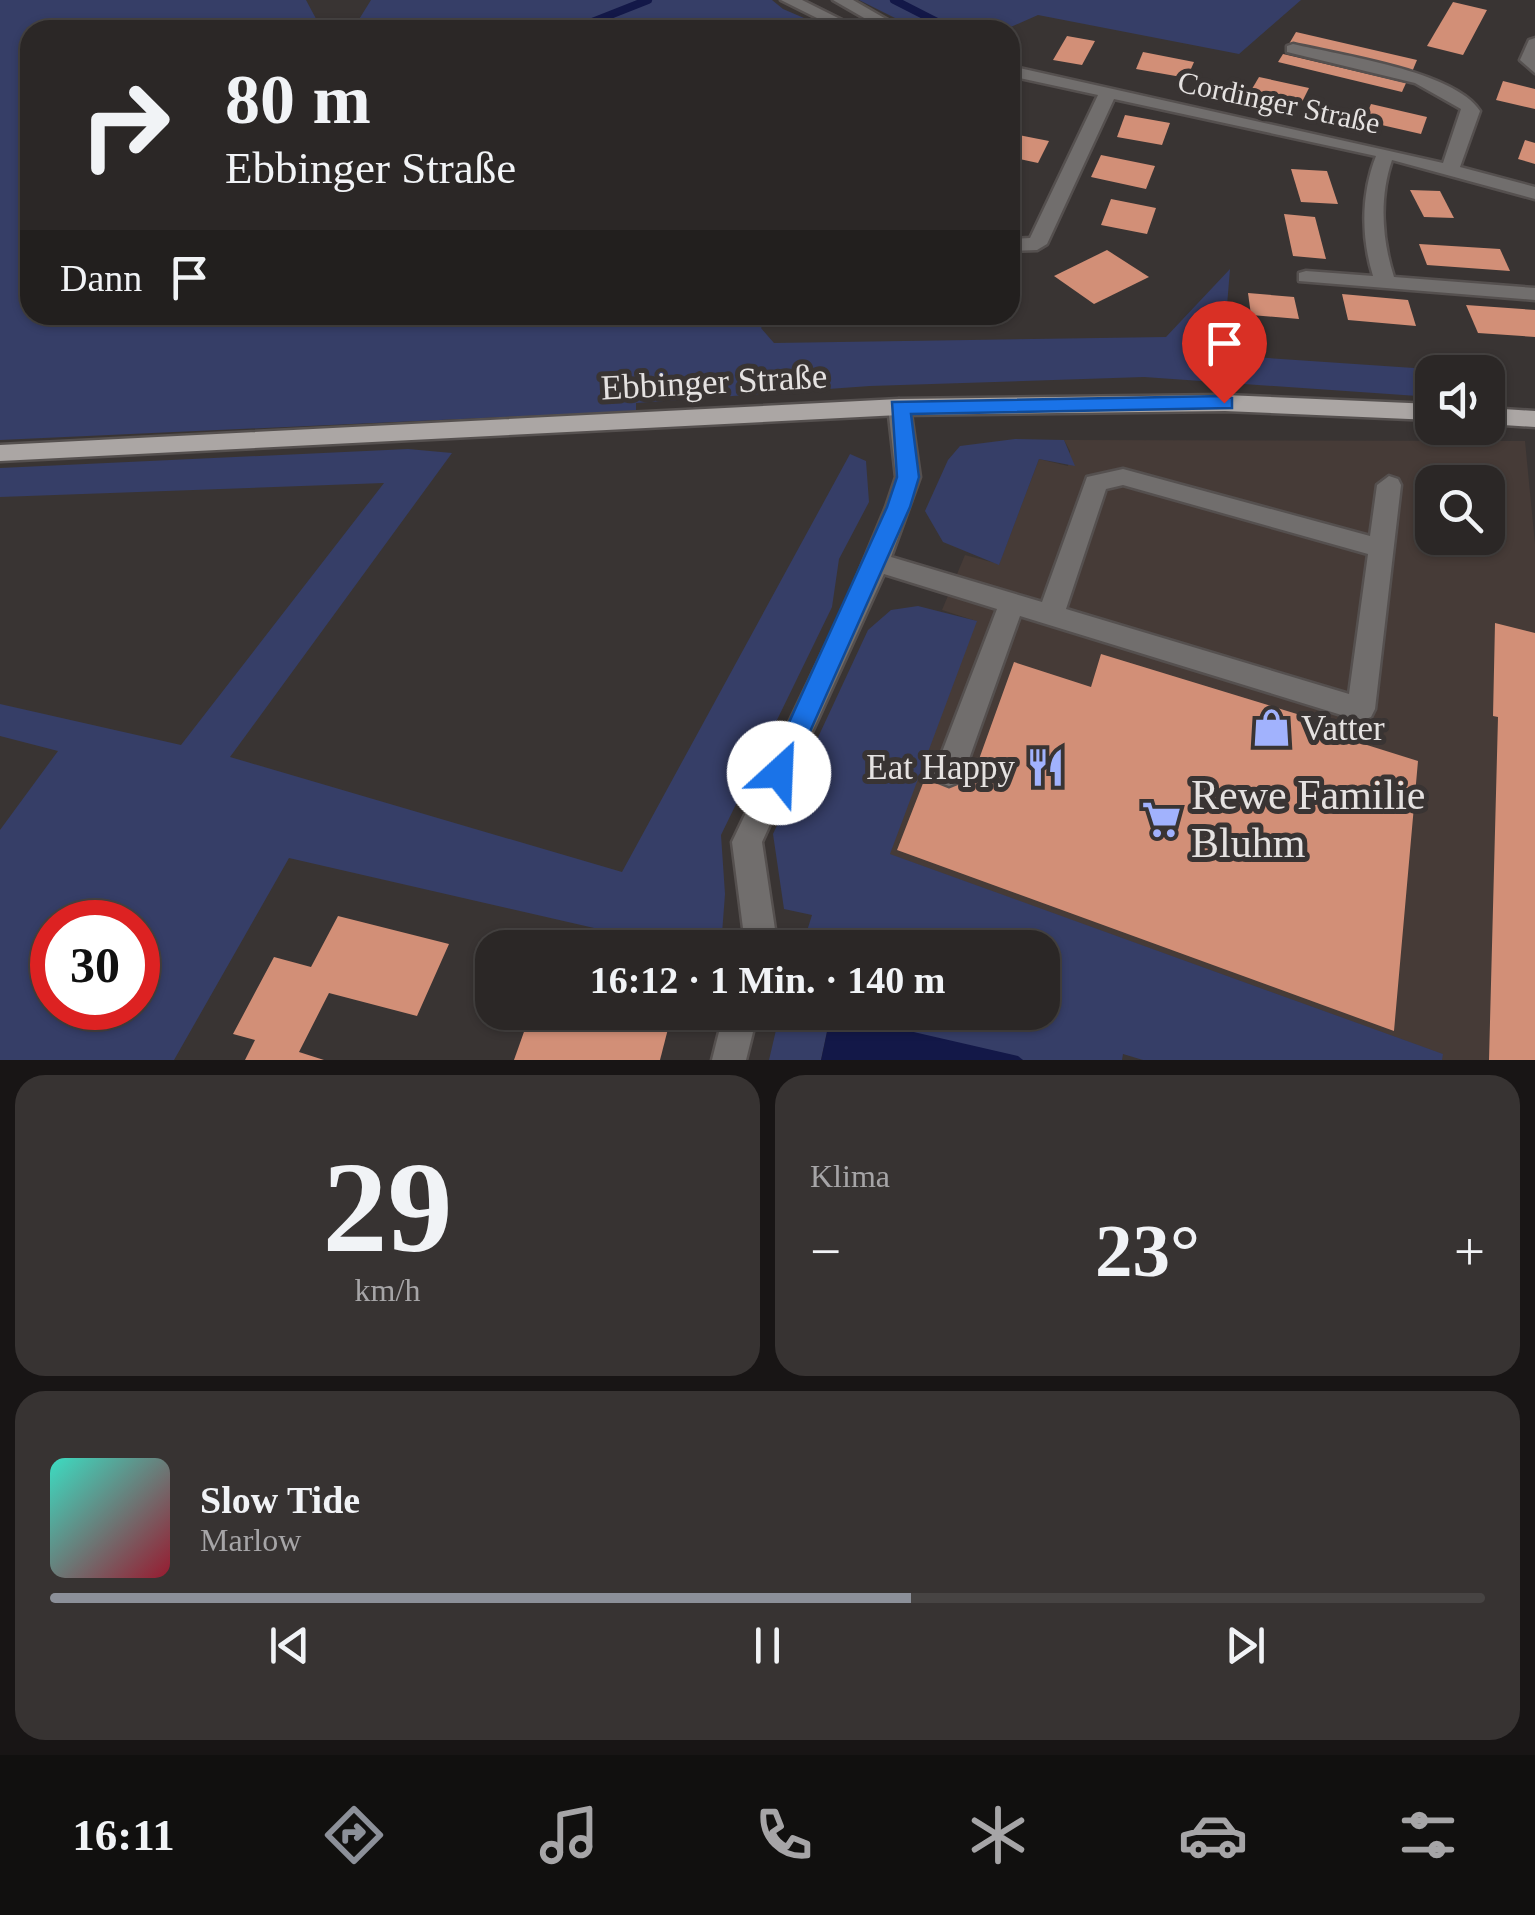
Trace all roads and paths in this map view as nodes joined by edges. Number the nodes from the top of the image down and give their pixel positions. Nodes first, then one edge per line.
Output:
1 (789, 0) edge
2 (841, 0) edge
3 (832, 20) edge
4 (878, 20) edge
5 (1535, 43) edge
6 (1293, 48) dead end
7 (1535, 68) edge
8 (1020, 73) edge
9 (1108, 94) junction
10 (1386, 153) junction
11 (1450, 170) junction
12 (1535, 193) edge
13 (1020, 245) edge
14 (1306, 277) dead end
15 (1386, 284) junction
16 (1535, 294) edge
17 (899, 407) junction
18 (1415, 411) edge
19 (1505, 417) edge
20 (1535, 419) edge
21 (0, 453) edge
22 (1388, 485) dead end
23 (1381, 548) junction
24 (876, 562) junction
25 (1012, 603) junction
26 (1051, 615) junction
27 (949, 773) dead end
28 (759, 930) edge
29 (736, 1030) edge
30 (729, 1060) edge

1 - 3 street
2 - 4 street
5 - 7 street
6 - 11 street
8 - 9 street, Cordinger Straße
9 - 10 street, Cordinger Straße
9 - 13 street
10 - 11 street, Cordinger Straße
10 - 15 street
11 - 12 street, Cordinger Straße
14 - 15 street
15 - 16 street
17 - 18 main road, Ebbinger Straße
17 - 21 main road, Ebbinger Straße
17 - 24 street
19 - 20 main road
22 - 23 street
23 - 26 street
23 - 26 street
24 - 25 street
24 - 28 street
25 - 26 street
25 - 27 street
29 - 30 street

